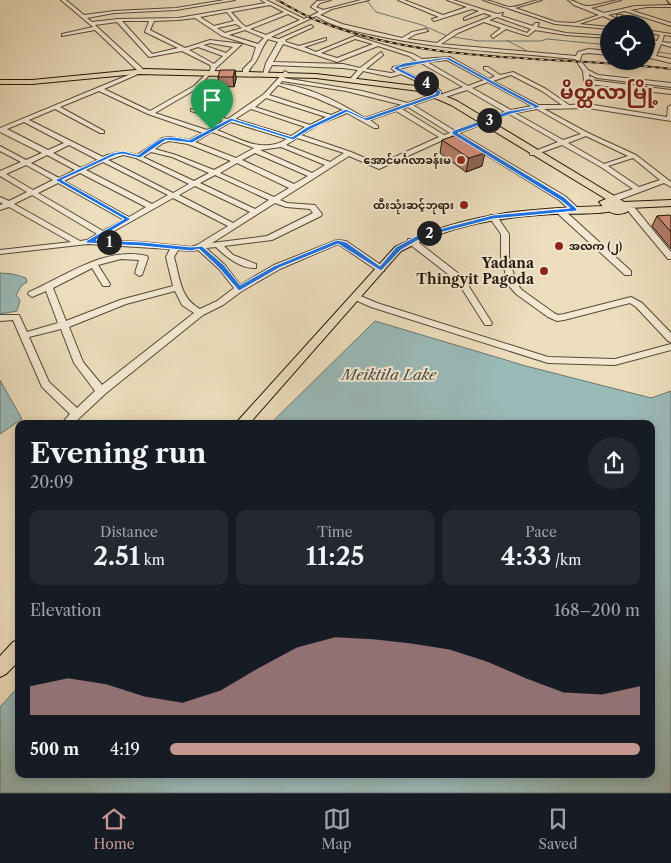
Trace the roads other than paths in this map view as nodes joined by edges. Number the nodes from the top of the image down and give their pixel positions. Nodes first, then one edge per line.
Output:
1 (75, 0) edge
2 (233, 0) edge
3 (262, 0) edge
4 (329, 0) edge
5 (341, 0) edge
6 (367, 0) edge
7 (400, 0) edge
8 (449, 0) edge
9 (491, 0) edge
10 (540, 0) edge
11 (570, 0) edge
12 (620, 0) edge
13 (640, 0) edge
14 (64, 1) edge
15 (317, 1) edge
16 (670, 1) edge
17 (509, 2) dead end
18 (348, 3) junction
19 (269, 4) junction
20 (502, 4) junction
21 (661, 4) junction
22 (671, 6) edge
23 (438, 8) dead end
24 (469, 8) junction
25 (587, 8) junction
26 (176, 9) junction
27 (514, 9) junction
28 (281, 10) junction
29 (627, 10) junction
30 (228, 11) junction
31 (484, 11) junction
32 (286, 13) junction
33 (318, 13) junction
34 (611, 13) junction
35 (452, 14) junction
36 (500, 15) junction
37 (604, 15) joint
38 (617, 15) edge
39 (196, 16) junction
40 (600, 16) edge
41 (82, 17) junction
42 (443, 17) junction
43 (178, 18) junction
44 (256, 19) dead end
45 (466, 19) dead end
46 (543, 19) junction
47 (118, 20) junction
48 (152, 20) junction
49 (303, 20) junction
50 (434, 20) dead end
51 (486, 21) junction
52 (237, 22) junction
53 (349, 22) dead end
54 (569, 25) junction
55 (671, 25) edge
56 (93, 26) junction
57 (311, 26) dead end
58 (343, 26) junction
59 (600, 27) edge
60 (212, 28) junction
61 (247, 28) junction
62 (504, 28) junction
63 (534, 28) junction
64 (426, 30) dead end
65 (671, 30) edge
66 (147, 31) junction
67 (655, 32) edge
68 (663, 33) junction
69 (131, 34) junction
70 (64, 35) dead end
71 (224, 35) junction
72 (671, 35) edge
73 (493, 36) dead end
74 (600, 36) edge
75 (267, 37) junction
76 (324, 39) dead end
77 (402, 40) junction
78 (282, 41) junction
79 (655, 41) edge
80 (660, 42) junction
81 (239, 44) junction
82 (378, 44) junction
83 (198, 45) junction
84 (671, 45) edge
85 (259, 46) junction
86 (437, 46) junction
87 (365, 49) junction
88 (183, 50) junction
89 (302, 50) junction
90 (655, 52) edge
91 (318, 53) junction
92 (600, 53) edge
93 (227, 55) junction
94 (292, 56) dead end
95 (655, 57) edge
96 (577, 58) junction
97 (338, 60) junction
98 (421, 61) junction
99 (671, 61) edge
100 (269, 63) junction
101 (278, 63) junction
102 (299, 64) junction
103 (332, 65) junction
104 (486, 68) dead end
105 (362, 69) junction
106 (140, 72) junction
107 (211, 72) junction
108 (402, 72) junction
109 (265, 73) junction
110 (245, 74) junction
111 (586, 74) junction
112 (500, 77) junction
113 (281, 78) junction
114 (353, 79) junction
115 (490, 80) junction
116 (364, 81) junction
117 (0, 82) edge
118 (671, 85) edge
119 (466, 87) junction
120 (100, 89) junction
121 (671, 92) edge
122 (265, 96) junction
123 (437, 96) junction
124 (566, 105) junction
125 (410, 106) junction
126 (56, 107) junction
127 (250, 107) junction
128 (538, 107) junction
129 (671, 107) edge
130 (397, 109) junction
131 (193, 110) dead end
132 (348, 110) junction
133 (510, 112) junction
134 (150, 113) junction
135 (332, 117) junction
136 (670, 119) edge
137 (24, 120) junction
138 (230, 120) junction
139 (365, 120) junction
140 (483, 122) junction
141 (311, 127) junction
142 (376, 127) dead end
143 (1, 129) edge
144 (209, 131) junction
145 (102, 132) dead end
146 (454, 132) junction
147 (586, 134) junction
148 (295, 137) junction
149 (444, 137) junction
150 (190, 142) junction
151 (69, 143) junction
152 (562, 143) junction
153 (281, 145) junction
154 (0, 148) edge
155 (150, 150) junction
156 (258, 150) junction
157 (48, 152) junction
158 (349, 153) junction
159 (534, 153) junction
160 (634, 156) junction
161 (138, 157) junction
162 (102, 159) junction
163 (238, 161) junction
164 (26, 163) junction
165 (331, 164) junction
166 (602, 166) junction
167 (80, 170) junction
168 (215, 173) junction
169 (0, 174) edge
170 (313, 176) junction
171 (58, 180) junction
172 (665, 180) junction
173 (196, 182) junction
174 (671, 186) edge
175 (294, 187) junction
176 (640, 190) junction
177 (32, 193) junction
178 (173, 195) junction
179 (0, 199) edge
180 (275, 200) junction
181 (671, 203) edge
182 (8, 204) junction
183 (618, 206) junction
184 (151, 207) junction
185 (0, 208) edge
186 (671, 208) edge
187 (560, 210) junction
188 (575, 210) junction
189 (255, 212) junction
190 (493, 217) junction
191 (128, 219) junction
192 (234, 226) junction
193 (102, 234) junction
194 (411, 241) junction
195 (88, 242) junction
196 (79, 244) junction
197 (218, 245) junction
198 (201, 247) junction
199 (175, 248) junction
200 (0, 252) edge
201 (671, 257) edge
202 (94, 265) junction
203 (254, 266) dead end
204 (381, 269) junction
205 (628, 272) dead end
206 (139, 273) dead end
207 (106, 284) dead end
208 (48, 287) junction
209 (178, 287) junction
210 (239, 288) junction
211 (32, 294) dead end
212 (356, 297) junction
213 (200, 313) junction
214 (0, 318) edge
215 (488, 323) dead end
216 (64, 325) junction
217 (23, 336) junction
218 (671, 339) edge
219 (671, 347) edge
220 (101, 390) junction
221 (77, 414) junction
222 (70, 420) edge
223 (244, 420) edge
224 (15, 652) edge
225 (0, 668) edge

1 - 14 street
2 - 26 street
3 - 19 street
4 - 15 street
5 - 18 street
6 - 18 street
7 - 42 street
8 - 24 street
9 - 20 street
9 - 24 street
10 - 27 street
11 - 25 street
12 - 25 street
13 - 21 street
14 - 41 street
15 - 33 street
16 - 22 street
17 - 20 street
18 - 33 street
19 - 28 street
19 - 30 street
20 - 27 street
21 - 22 street
21 - 29 street
23 - 35 street
24 - 31 street
24 - 35 street
25 - 37 street
26 - 41 street
26 - 43 street
27 - 36 street
27 - 46 street
28 - 32 street
28 - 44 street
29 - 34 street
29 - 55 street
30 - 39 street
30 - 52 street
31 - 36 street
31 - 45 street
32 - 49 street
32 - 61 street
33 - 49 street
33 - 58 street
34 - 37 street
34 - 38 street
35 - 42 street
36 - 51 street
36 - 63 street
39 - 43 street
39 - 60 street
40 - 54 street
41 - 56 street
42 - 50 street
43 - 48 street
46 - 54 street
46 - 63 street
47 - 48 street
47 - 56 street
47 - 69 street
48 - 66 street
49 - 75 street
51 - 62 street
51 - 86 street
52 - 60 street
52 - 61 street
53 - 58 street
54 - 59 street
56 - 70 street
56 - 106 street
57 - 78 street
58 - 77 street
60 - 71 street
61 - 71 street
61 - 75 street
62 - 63 street
62 - 73 street
63 - 74 street
64 - 77 street
65 - 68 street
66 - 69 street
66 - 88 street
67 - 68 street
68 - 72 street
68 - 80 street
69 - 88 street
71 - 81 street
75 - 78 street
75 - 85 street
76 - 89 street
77 - 86 street
78 - 89 street
78 - 100 street
79 - 80 street
80 - 84 street
80 - 90 street
81 - 83 street
81 - 85 street
81 - 93 street
82 - 87 street
82 - 91 street
82 - 98 street
83 - 88 street
83 - 93 street
85 - 110 street
86 - 96 street
87 - 97 street
87 - 105 street
88 - 107 street
89 - 91 street
91 - 97 street
91 - 102 street
92 - 96 street
93 - 107 street
94 - 101 street
95 - 99 street
96 - 111 street
97 - 103 street
98 - 108 street
98 - 115 street
98 - 119 street
100 - 101 street
100 - 109 street
101 - 102 street
102 - 103 street
103 - 105 street
104 - 112 street
105 - 108 street
105 - 114 street
106 - 107 highway
106 - 117 highway
106 - 120 street
107 - 110 highway
107 - 134 street
108 - 123 street
109 - 110 highway
109 - 113 highway
110 - 113 highway
111 - 118 street
111 - 121 street
112 - 115 street
112 - 124 street
113 - 114 highway
113 - 116 highway
113 - 122 street
113 - 125 street
113 - 132 street
114 - 116 highway
115 - 119 street
115 - 128 street
116 - 123 highway
119 - 123 street
119 - 133 street
120 - 126 street
120 - 134 street
122 - 127 street
122 - 135 street
123 - 125 street
123 - 140 highway
124 - 128 street
124 - 136 street
125 - 130 street
125 - 146 street
126 - 137 street
126 - 145 street
127 - 138 street
127 - 141 street
128 - 133 street
128 - 147 street
129 - 136 street
130 - 139 street
130 - 149 street
131 - 138 street
132 - 135 street
132 - 139 street
133 - 140 street
133 - 152 street
134 - 144 street
135 - 141 street
137 - 143 street
137 - 151 street
138 - 144 street
138 - 148 street
139 - 142 street
140 - 146 street
140 - 159 highway
141 - 148 street
143 - 157 street
144 - 150 street
144 - 156 street
146 - 149 street
146 - 188 street
147 - 152 street
147 - 160 street
148 - 153 street
148 - 158 street
149 - 158 street
150 - 155 street
150 - 163 street
151 - 157 street
151 - 162 street
152 - 159 street
152 - 166 street
153 - 156 street
153 - 165 street
154 - 164 street
155 - 161 street
155 - 168 street
156 - 163 street
156 - 170 street
157 - 164 street
157 - 167 street
158 - 165 street
159 - 183 highway
160 - 166 street
160 - 172 street
161 - 162 street
161 - 173 street
162 - 167 street
162 - 178 street
163 - 168 street
163 - 175 street
164 - 169 street
164 - 171 street
165 - 170 street
166 - 176 street
167 - 171 street
167 - 184 street
168 - 173 street
168 - 180 street
169 - 177 street
170 - 175 street
171 - 177 street
171 - 191 street
172 - 174 street
172 - 176 street
173 - 178 street
173 - 189 street
175 - 180 street
176 - 183 street
177 - 182 street
177 - 193 street
178 - 184 street
178 - 192 street
179 - 182 street
180 - 189 street
180 - 197 street
181 - 183 highway
182 - 185 street
182 - 196 street
183 - 186 highway
183 - 188 main road
183 - 201 street
184 - 191 street
187 - 188 main road
187 - 190 main road
187 - 205 street
189 - 192 street
190 - 194 main road
190 - 218 street
191 - 193 street
192 - 198 street
193 - 195 street
194 - 204 main road
194 - 215 street
195 - 196 street
195 - 199 street
196 - 200 street
197 - 198 street
197 - 203 street
198 - 199 street
198 - 210 street
199 - 209 street
202 - 206 street
202 - 207 street
202 - 208 street
204 - 210 street
204 - 212 main road
208 - 211 street
208 - 216 street
209 - 213 street
209 - 216 street
210 - 213 street
212 - 219 street
212 - 223 main road
213 - 220 street
214 - 217 street
216 - 217 street
216 - 220 street
217 - 221 street
220 - 221 street
221 - 222 street
224 - 225 main road

